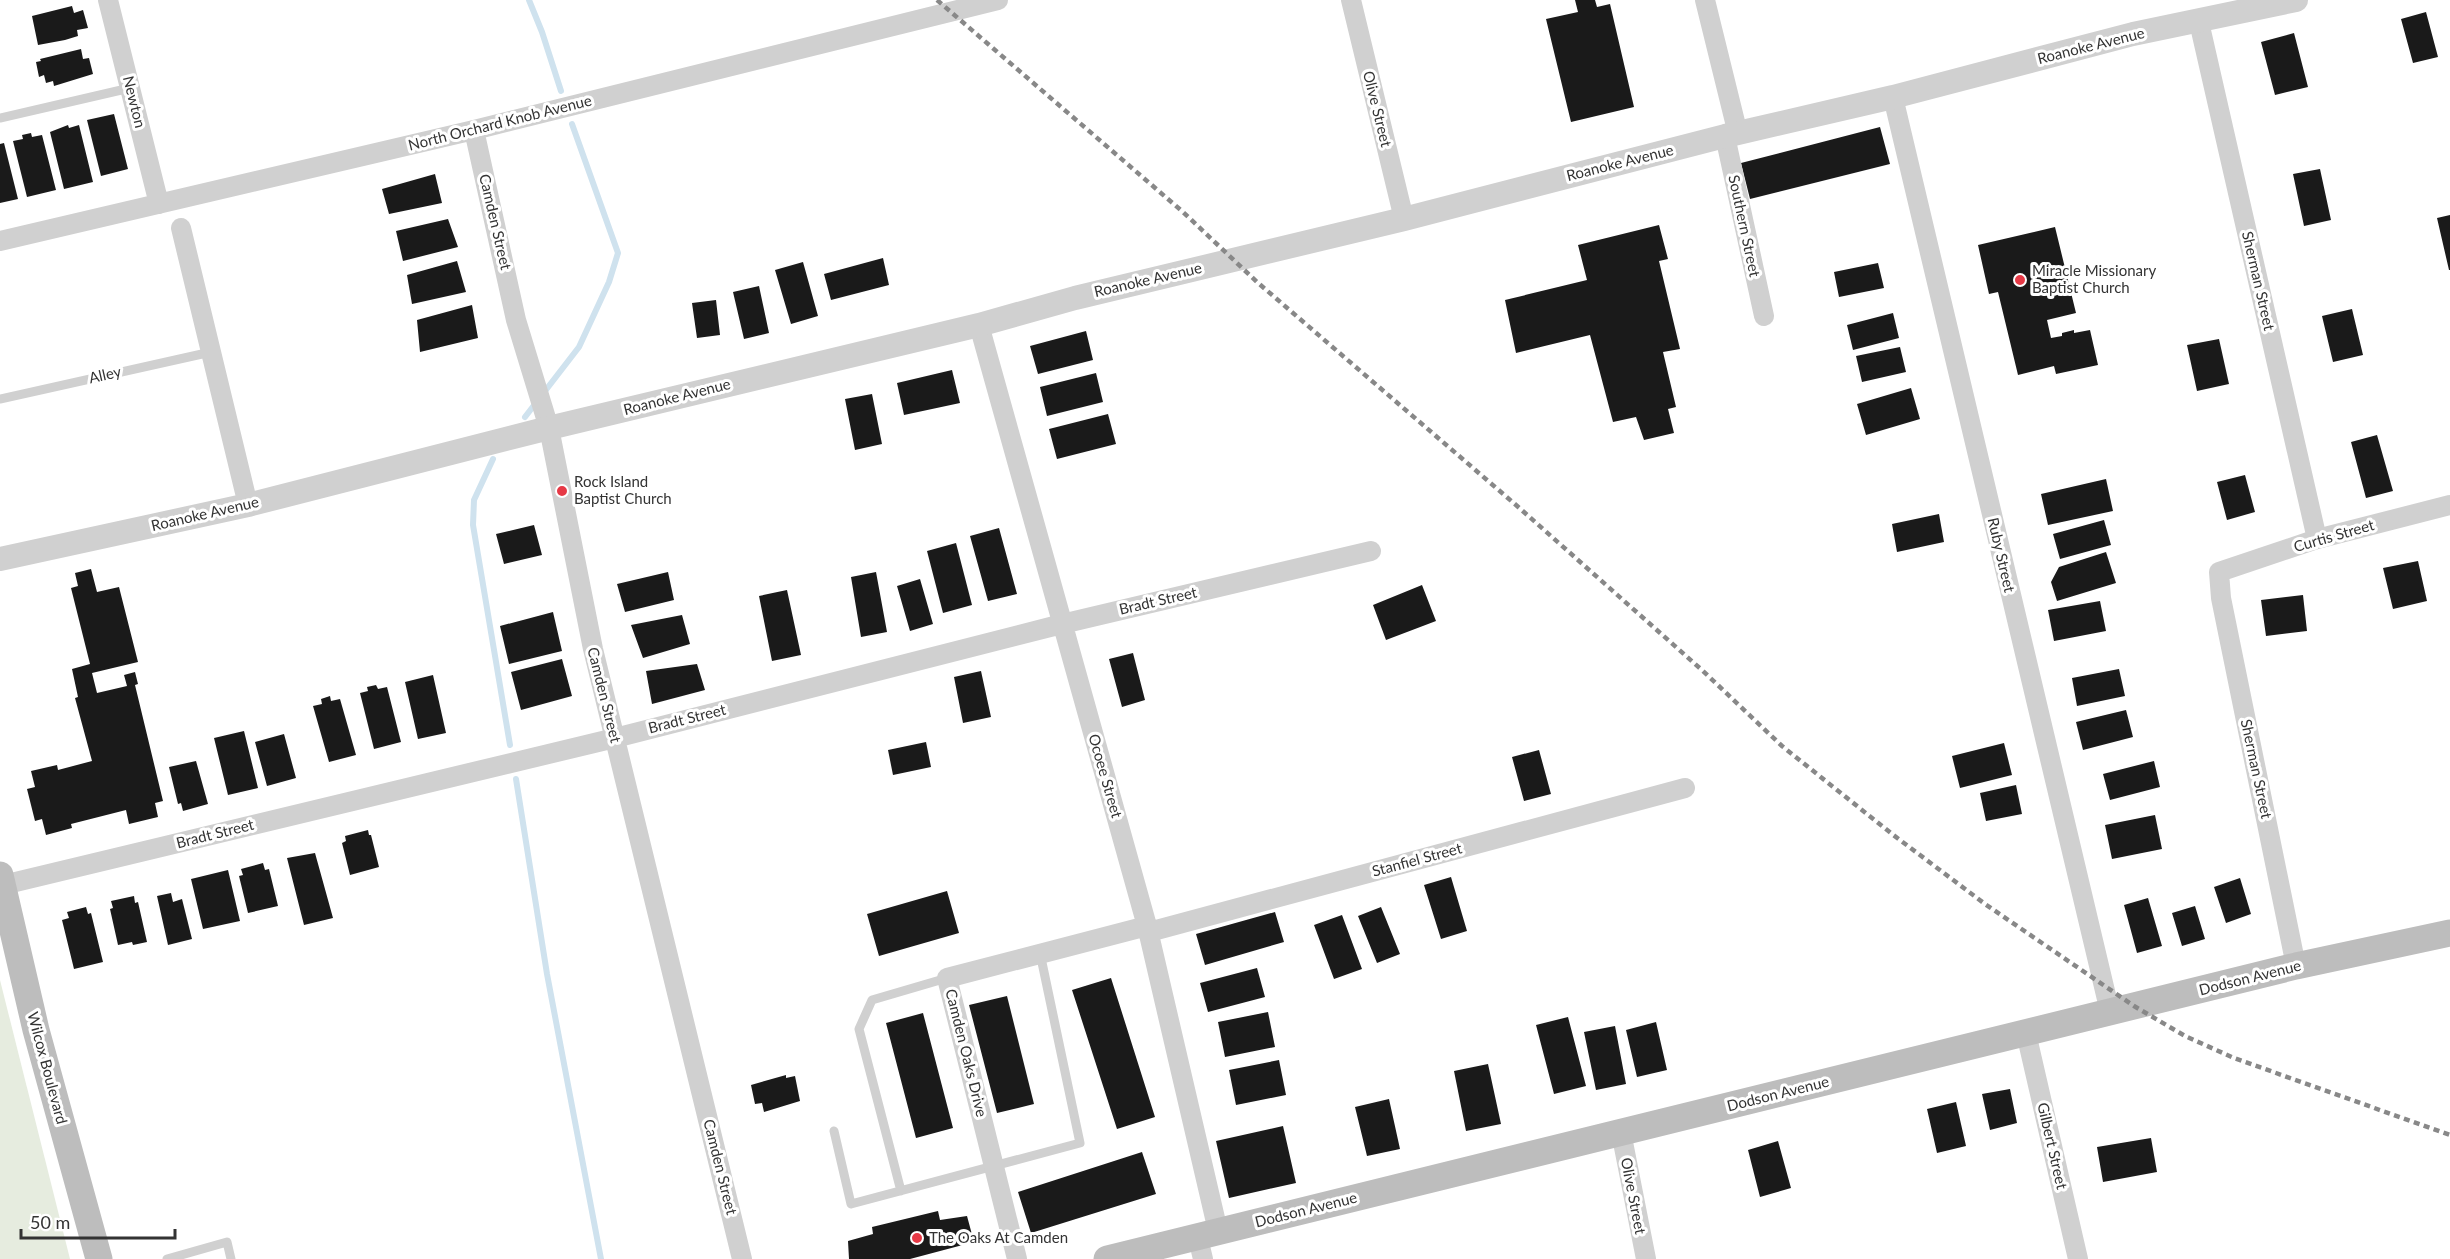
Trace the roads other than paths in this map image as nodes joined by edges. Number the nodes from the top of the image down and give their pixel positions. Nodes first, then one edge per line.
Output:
1 (108, 0) edge
2 (998, 0) edge
3 (1351, 0) edge
4 (1705, 0) edge
5 (2296, 0) edge
6 (960, 4) edge
7 (2199, 22) junction
8 (130, 88) junction
9 (1893, 97) junction
10 (0, 118) edge
11 (474, 130) junction
12 (1732, 135) junction
13 (159, 204) junction
14 (1404, 219) junction
15 (181, 228) dead end
16 (0, 241) edge
17 (1764, 316) dead end
18 (979, 325) junction
19 (211, 352) junction
20 (0, 399) edge
21 (549, 428) junction
22 (248, 505) junction
23 (2450, 505) edge
24 (2317, 539) junction
25 (1371, 551) dead end
26 (0, 559) edge
27 (2219, 572) joint
28 (1062, 624) junction
29 (615, 738) junction
30 (1685, 788) dead end
31 (1, 880) edge
32 (1148, 929) junction
33 (2450, 933) edge
34 (1040, 953) junction
35 (2296, 966) junction
36 (947, 978) junction
37 (2110, 1012) junction
38 (2026, 1033) junction
39 (834, 1131) dead end
40 (1621, 1132) junction
41 (994, 1166) junction
42 (901, 1191) junction
43 (1206, 1243) edge
44 (172, 1258) edge
45 (99, 1259) edge
46 (231, 1259) edge
47 (742, 1259) edge
48 (1017, 1259) edge
49 (1107, 1259) edge
50 (1646, 1259) edge
51 (2078, 1259) edge

1 - 8 street, Newton
2 - 6 street, North Orchard Knob Avenue
3 - 14 street, Olive Street
4 - 12 street, Southern Street
5 - 7 street, Roanoke Avenue
6 - 11 street, North Orchard Knob Avenue
7 - 9 street, Roanoke Avenue
7 - 24 street, Sherman Street
8 - 10 lane
8 - 13 street, Newton
9 - 12 street, Roanoke Avenue
9 - 37 street, Ruby Street
11 - 13 street, North Orchard Knob Avenue
11 - 21 street, Camden Street
12 - 14 street, Roanoke Avenue
12 - 17 street, Southern Street
13 - 16 street, North Orchard Knob Avenue
14 - 18 street, Roanoke Avenue
15 - 19 street
18 - 21 street, Roanoke Avenue
18 - 28 street, Ocoee Street
19 - 20 lane, Alley
19 - 22 street
21 - 22 street, Roanoke Avenue
21 - 29 street, Camden Street
22 - 26 street, Roanoke Avenue
23 - 24 street, Curtis Street
24 - 27 street, Curtis Street
25 - 28 street, Bradt Street
27 - 35 street, Sherman Street
28 - 29 street, Bradt Street
28 - 32 street, Ocoee Street
29 - 31 street, Bradt Street
29 - 47 street, Camden Street
30 - 32 street, Stanfiel Street
31 - 45 main road, Wilcox Boulevard
32 - 34 street, Camden Oaks Drive
32 - 43 street, Ocoee Street
33 - 35 main road, Dodson Avenue
34 - 36 street, Camden Oaks Drive
34 - 41 lane
35 - 37 main road, Dodson Avenue
36 - 41 street, Camden Oaks Drive
36 - 42 lane
37 - 38 main road, Dodson Avenue
38 - 40 main road, Dodson Avenue
38 - 51 street, Gilbert Street
39 - 42 lane
40 - 43 main road, Dodson Avenue
40 - 50 street, Olive Street
41 - 42 lane
41 - 48 street, Camden Oaks Drive
43 - 49 main road, Dodson Avenue
44 - 46 lane

